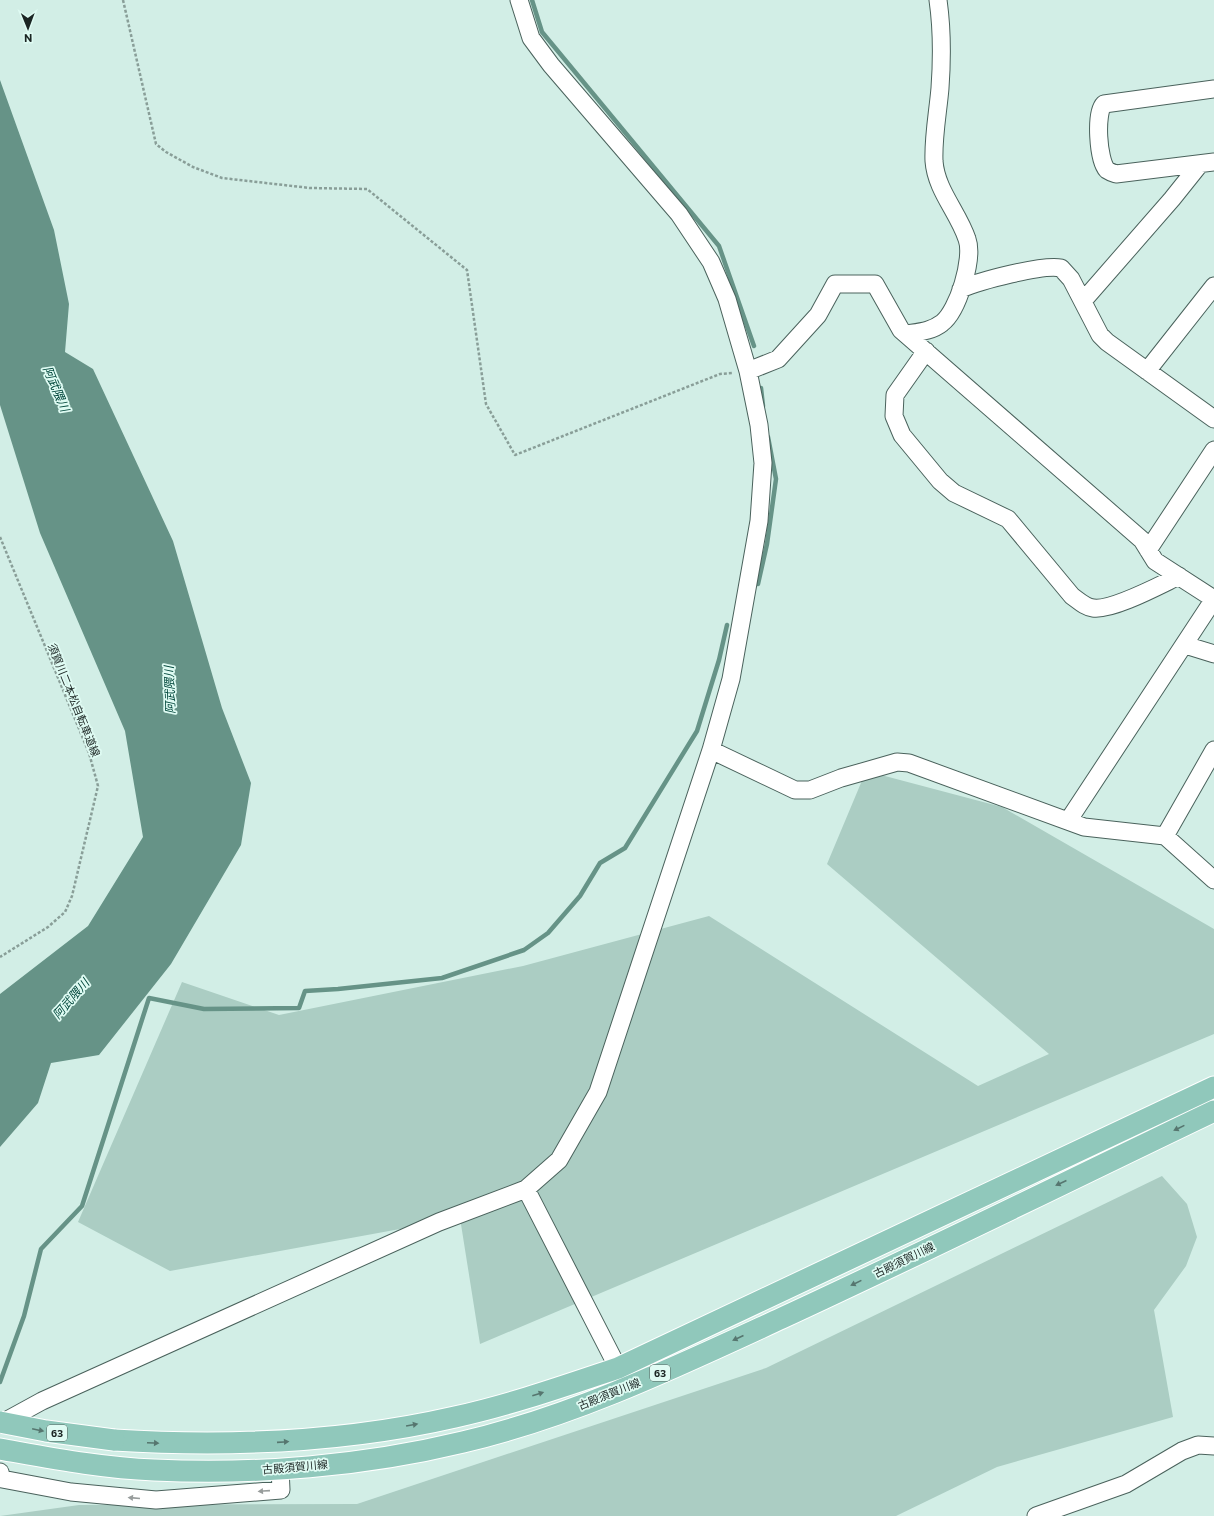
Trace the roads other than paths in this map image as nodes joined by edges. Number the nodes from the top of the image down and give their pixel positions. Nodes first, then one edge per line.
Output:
1 (519, 0) edge
2 (938, 0) edge
3 (1214, 89) edge
4 (1207, 163) edge
5 (1214, 286) edge
6 (960, 289) junction
7 (1083, 301) junction
8 (907, 334) junction
9 (926, 350) junction
10 (748, 371) junction
11 (1147, 371) junction
12 (1214, 418) edge
13 (1214, 450) edge
14 (1148, 550) junction
15 (1179, 576) junction
16 (1214, 599) edge
17 (1185, 645) junction
18 (1214, 654) edge
19 (711, 750) junction
20 (1214, 750) edge
21 (1068, 820) junction
22 (1165, 836) junction
23 (1214, 880) edge
24 (1214, 1087) edge
25 (1214, 1111) edge
26 (526, 1189) junction
27 (618, 1368) junction
28 (0, 1423) edge
29 (1214, 1446) edge
30 (0, 1449) edge
31 (280, 1468) junction
32 (0, 1472) edge
33 (1036, 1516) edge

1 - 10 street
2 - 6 street
3 - 4 street
4 - 7 street
5 - 11 street
6 - 7 street
6 - 8 street
7 - 11 street
8 - 9 street
8 - 10 street
9 - 14 street
9 - 15 street
10 - 19 street
11 - 12 street
13 - 14 street
14 - 15 street
15 - 16 street
16 - 17 street
17 - 18 street
17 - 21 street
19 - 21 street
19 - 26 street
20 - 22 street
21 - 22 street
22 - 23 street
24 - 27 main road, 古殿須賀川線 / 63
25 -> 31 main road, 古殿須賀川線 / 63
26 - 27 street
26 - 28 street
28 -> 27 main road, 古殿須賀川線 / 63, bridge
29 - 33 street
30 - 31 main road, 古殿須賀川線 / 63
31 -> 32 street

